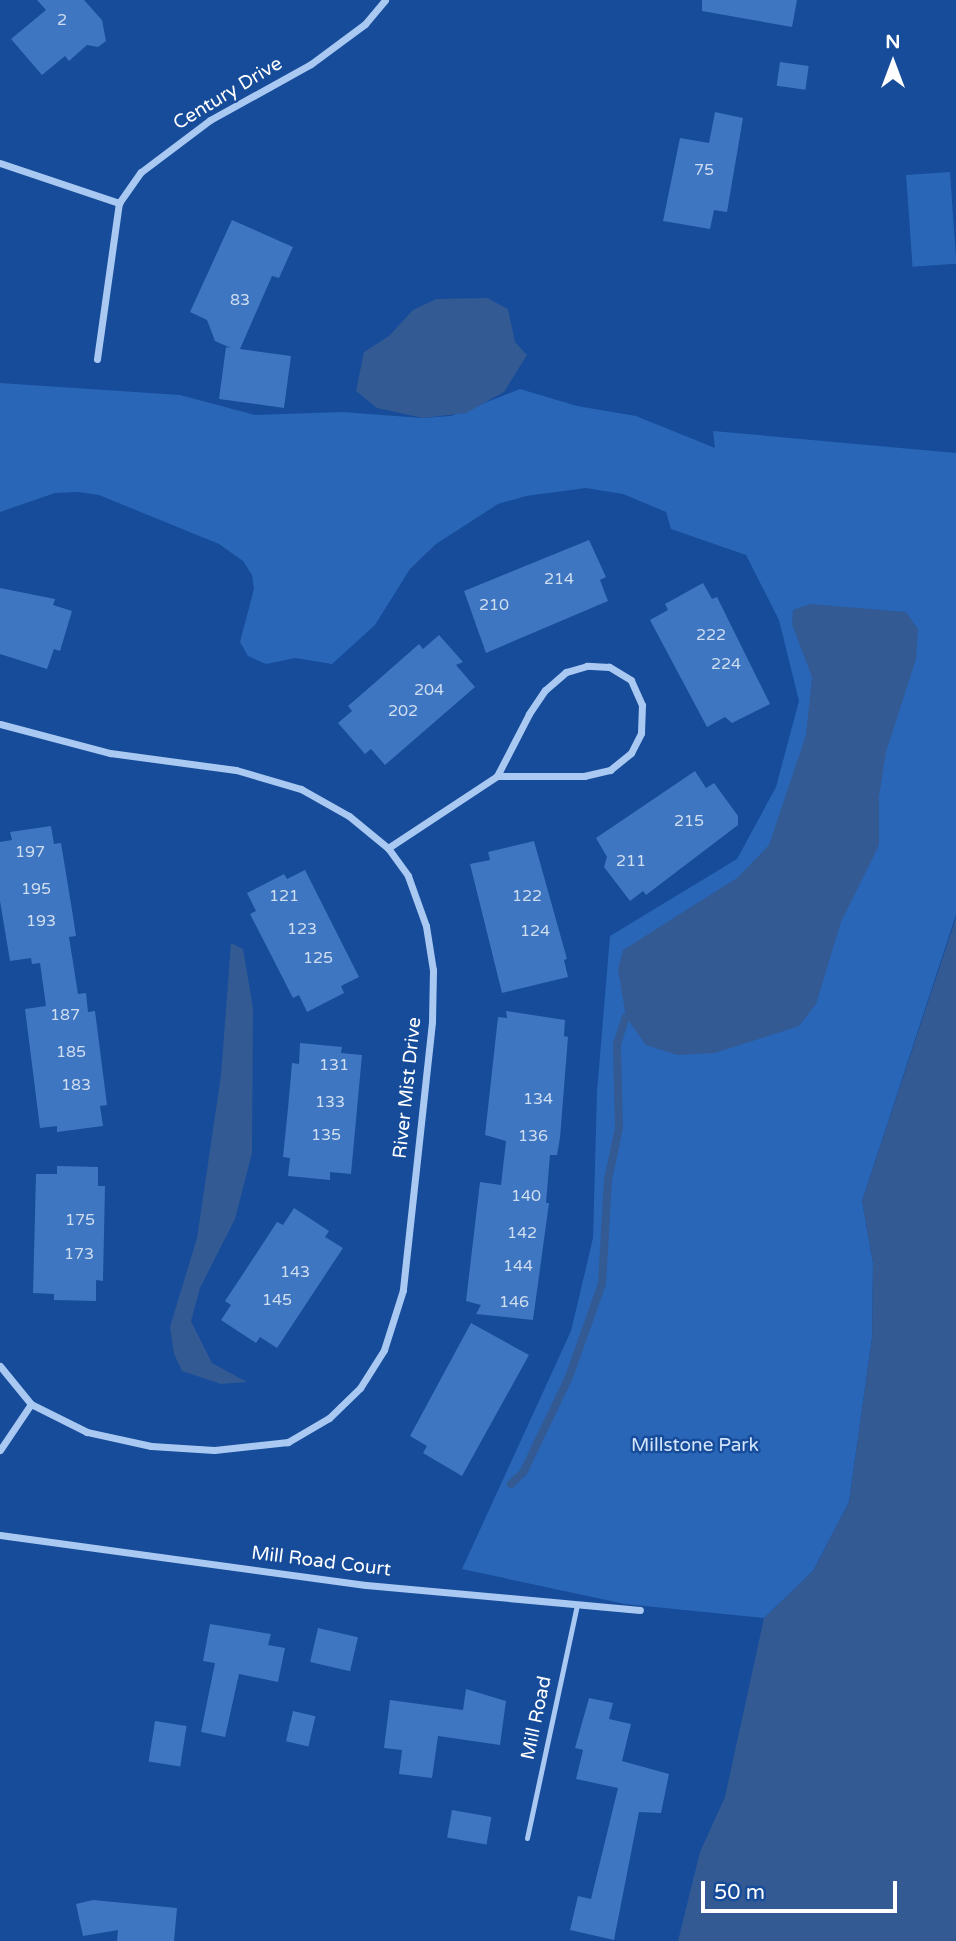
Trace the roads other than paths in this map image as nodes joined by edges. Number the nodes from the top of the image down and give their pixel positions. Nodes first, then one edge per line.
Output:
1 (385, 0) edge
2 (0, 163) edge
3 (120, 203) junction
4 (97, 359) dead end
5 (0, 724) edge
6 (497, 776) junction
7 (388, 848) junction
8 (0, 1366) edge
9 (31, 1404) junction
10 (0, 1450) edge
11 (0, 1535) edge
12 (578, 1604) junction
13 (640, 1610) dead end
14 (527, 1838) dead end

1 - 3 street, Century Drive
2 - 3 street
3 - 4 street, Century Drive
5 - 7 street, River Mist Drive
6 - 6 street
6 - 7 street
7 - 9 street, River Mist Drive
8 - 9 street, River Mist Drive
9 - 10 street
11 - 12 street, Mill Road Court
12 - 13 street, Mill Road Court
12 - 14 lane, Mill Road

